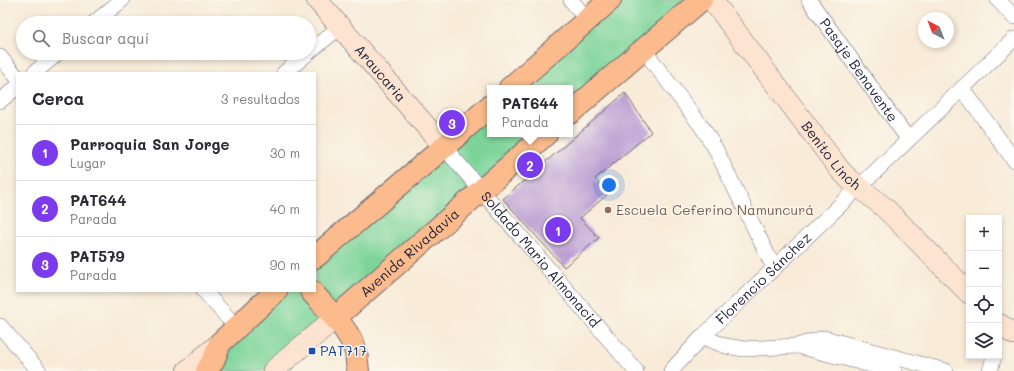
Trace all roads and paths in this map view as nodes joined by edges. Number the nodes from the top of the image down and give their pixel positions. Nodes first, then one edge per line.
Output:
1 (122, 0) edge
2 (317, 0) edge
3 (571, 0) edge
4 (610, 0) edge
5 (701, 0) edge
6 (712, 0) edge
7 (809, 0) edge
8 (998, 0) edge
9 (103, 16) edge
10 (1014, 17) edge
11 (587, 20) junction
12 (340, 26) junction
13 (1014, 39) edge
14 (316, 46) edge
15 (644, 50) junction
16 (0, 57) edge
17 (50, 60) edge
18 (300, 60) edge
19 (35, 72) edge
20 (285, 72) edge
21 (16, 76) edge
22 (513, 85) edge
23 (16, 88) edge
24 (962, 88) junction
25 (0, 101) edge
26 (487, 109) edge
27 (573, 111) edge
28 (543, 137) edge
29 (908, 139) junction
30 (444, 147) junction
31 (1014, 160) edge
32 (859, 187) junction
33 (482, 190) junction
34 (316, 256) edge
35 (774, 268) junction
36 (966, 290) edge
37 (205, 292) edge
38 (275, 292) edge
39 (312, 292) edge
40 (335, 318) junction
41 (0, 326) edge
42 (236, 328) junction
43 (702, 337) junction
44 (220, 343) junction
45 (797, 346) junction
46 (993, 359) edge
47 (39, 371) edge
48 (187, 371) edge
49 (207, 371) edge
50 (273, 371) edge
51 (358, 371) edge
52 (636, 371) edge
53 (671, 371) edge
54 (894, 371) edge
55 (946, 371) edge
56 (990, 371) edge

1 - 9 street
2 - 12 street, Araucaria
3 - 11 street
4 - 11 main road
5 - 15 main road
6 - 32 street, Benito Linch
7 - 29 street, Pasaje Benavente
8 - 10 street
11 - 22 main road
12 - 14 street
12 - 30 street, Araucaria
13 - 24 street, Florencio Sánchez
15 - 27 main road
15 - 35 street
16 - 21 street
17 - 19 street
18 - 20 street
23 - 25 street
24 - 29 street, Florencio Sánchez
24 - 31 street
26 - 30 main road
28 - 33 main road, Avenida Rivadavia
29 - 32 street, Florencio Sánchez
30 - 33 street, Soldado Mario Almonacid
30 - 34 main road
32 - 35 street, Florencio Sánchez
32 - 36 street, Benito Linch
33 - 40 main road, Avenida Rivadavia
33 - 52 street, Soldado Mario Almonacid
35 - 43 street, Florencio Sánchez
37 - 42 street
38 - 42 main road
39 - 40 main road
40 - 50 street, Avenida Rivadavia
40 - 51 main road
41 - 47 street
42 - 44 main road
43 - 45 street
43 - 53 street, Florencio Sánchez
44 - 48 street
44 - 49 main road
45 - 54 street
45 - 55 street
46 - 56 street

